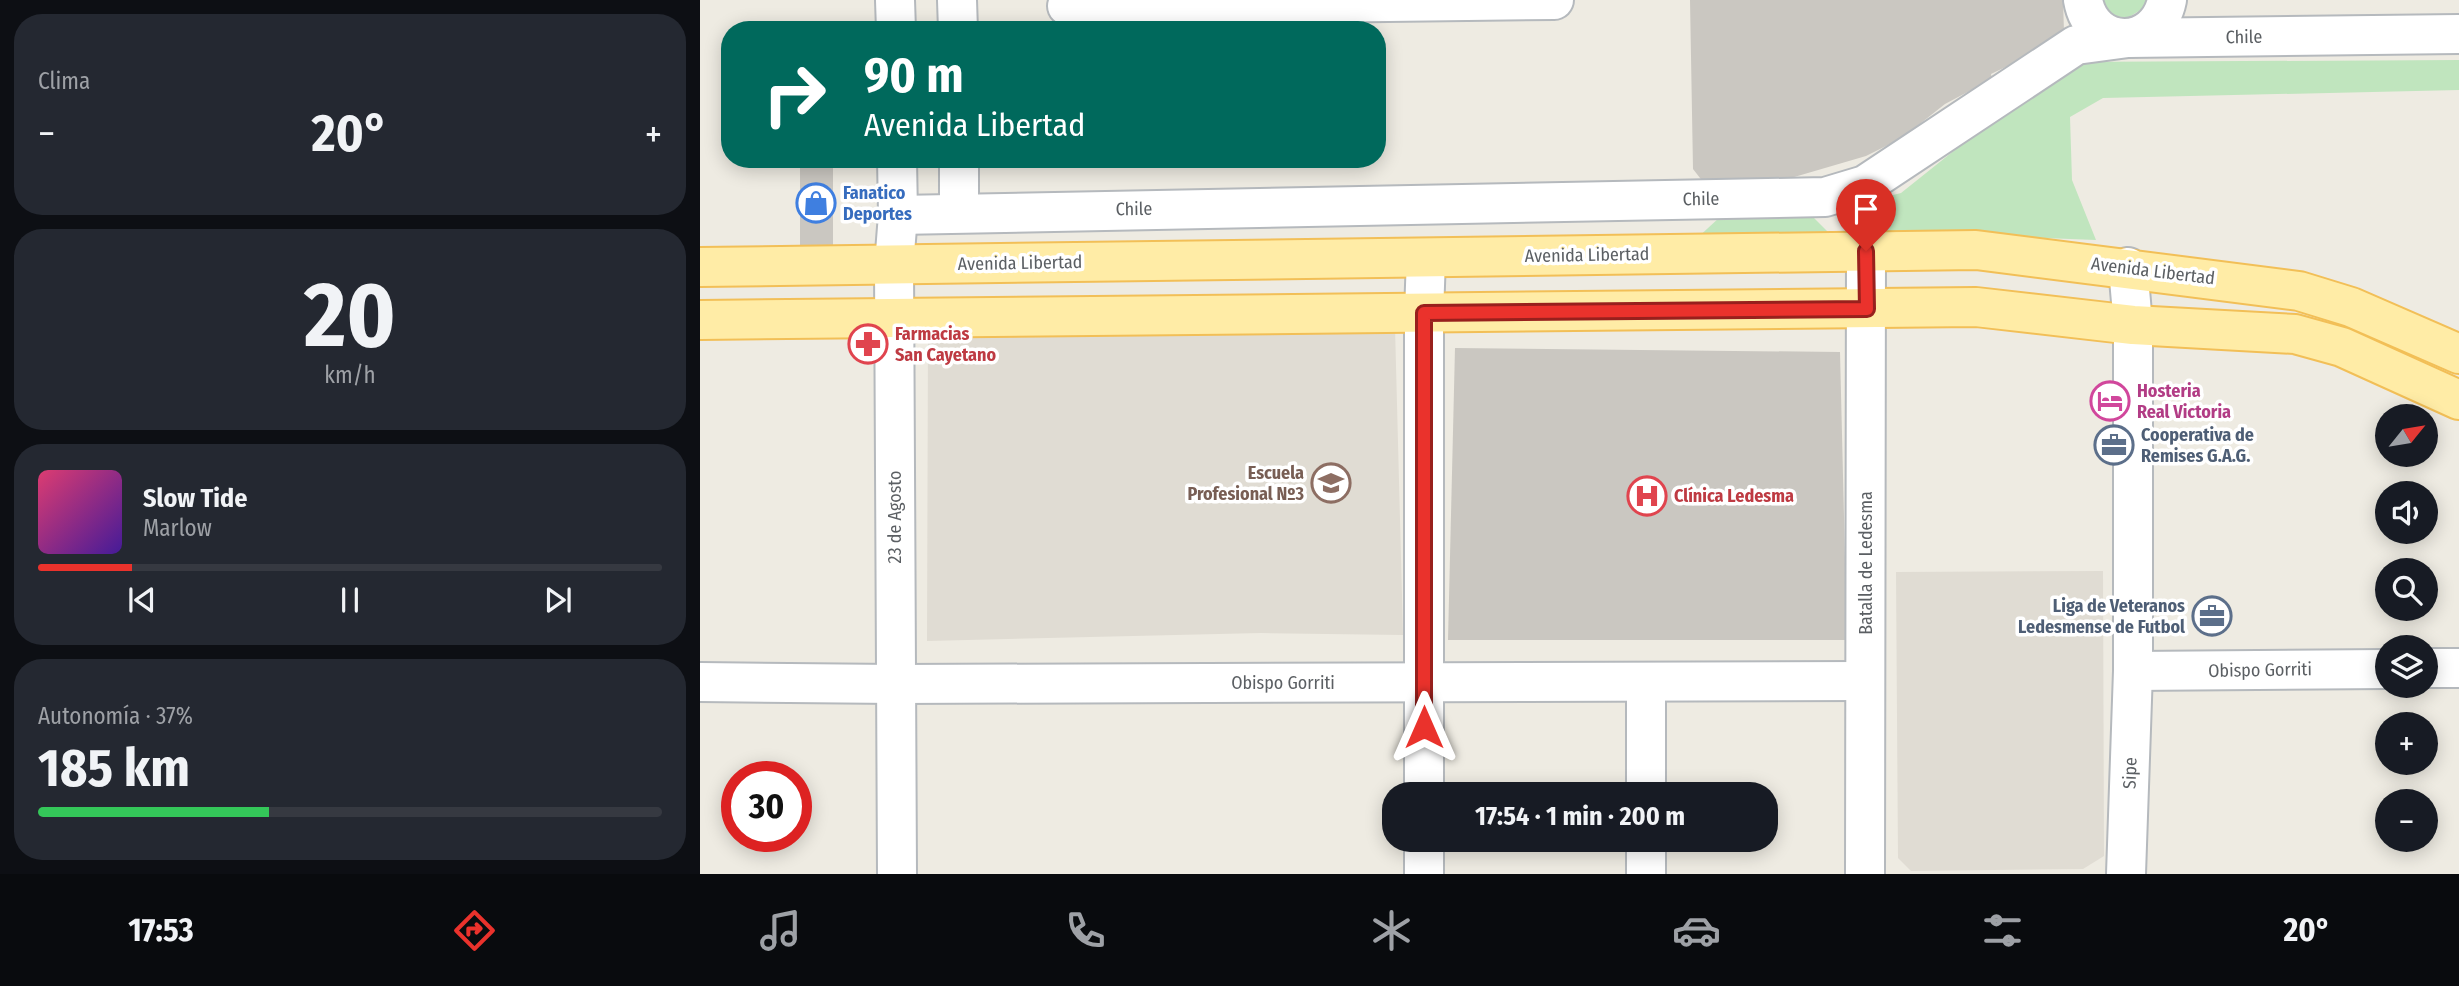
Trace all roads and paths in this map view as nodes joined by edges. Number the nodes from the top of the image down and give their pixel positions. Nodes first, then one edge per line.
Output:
1 (895, 0) edge
2 (957, 0) edge
3 (1554, 0) edge
4 (2082, 0) edge
5 (2167, 0) edge
6 (1161, 2) edge
7 (1067, 6) dead end
8 (896, 21) edge
9 (958, 21) edge
10 (2459, 34) edge
11 (2128, 38) junction
12 (897, 168) edge
13 (959, 168) edge
14 (959, 213) junction
15 (898, 215) junction
16 (1866, 251) junction
17 (1426, 258) junction
18 (894, 265) junction
19 (700, 267) edge
20 (2128, 267) junction
21 (1867, 309) junction
22 (1424, 313) junction
23 (894, 318) junction
24 (700, 320) edge
25 (2133, 325) junction
26 (2459, 354) edge
27 (2459, 400) edge
28 (2438, 668) edge
29 (2459, 668) edge
30 (2375, 669) edge
31 (2133, 671) junction
32 (1866, 681) junction
33 (700, 682) edge
34 (1424, 682) junction
35 (1646, 682) junction
36 (896, 684) junction
37 (1424, 782) edge
38 (1646, 782) edge
39 (1424, 852) edge
40 (1646, 852) edge
41 (897, 874) edge
42 (1424, 874) edge
43 (1646, 874) edge
44 (1865, 874) edge
45 (2126, 874) edge

1 - 8 street
2 - 9 street
3 - 6 street
4 - 11 street
5 - 11 street
6 - 7 street
10 - 11 street, Chile
11 - 14 street, Chile
12 - 15 street, 23 de Agosto
13 - 14 street
14 - 15 street, Chile
15 - 18 street, 23 de Agosto
16 - 17 main road, Avenida Libertad
16 - 20 main road, Avenida Libertad
16 - 21 street, Batalla de Ledesma
17 - 18 main road, Avenida Libertad
17 - 22 street
18 - 19 main road, Avenida Libertad
18 - 23 street, 23 de Agosto
20 - 25 street, Sipe
20 - 26 main road, Avenida Libertad
21 - 22 main road
21 - 25 main road
21 - 32 street, Batalla de Ledesma
22 - 23 main road
22 - 34 street
23 - 24 main road
23 - 36 street, 23 de Agosto
25 - 27 main road
25 - 31 street, Sipe
28 - 29 street
30 - 31 street, Obispo Gorriti
31 - 45 street, Sipe
32 - 35 street, Obispo Gorriti
32 - 44 street, Batalla de Ledesma
33 - 36 street, Obispo Gorriti
34 - 35 street, Obispo Gorriti
34 - 36 street, Obispo Gorriti
34 - 37 street
35 - 38 street
36 - 41 street, 23 de Agosto
39 - 42 street
40 - 43 street

